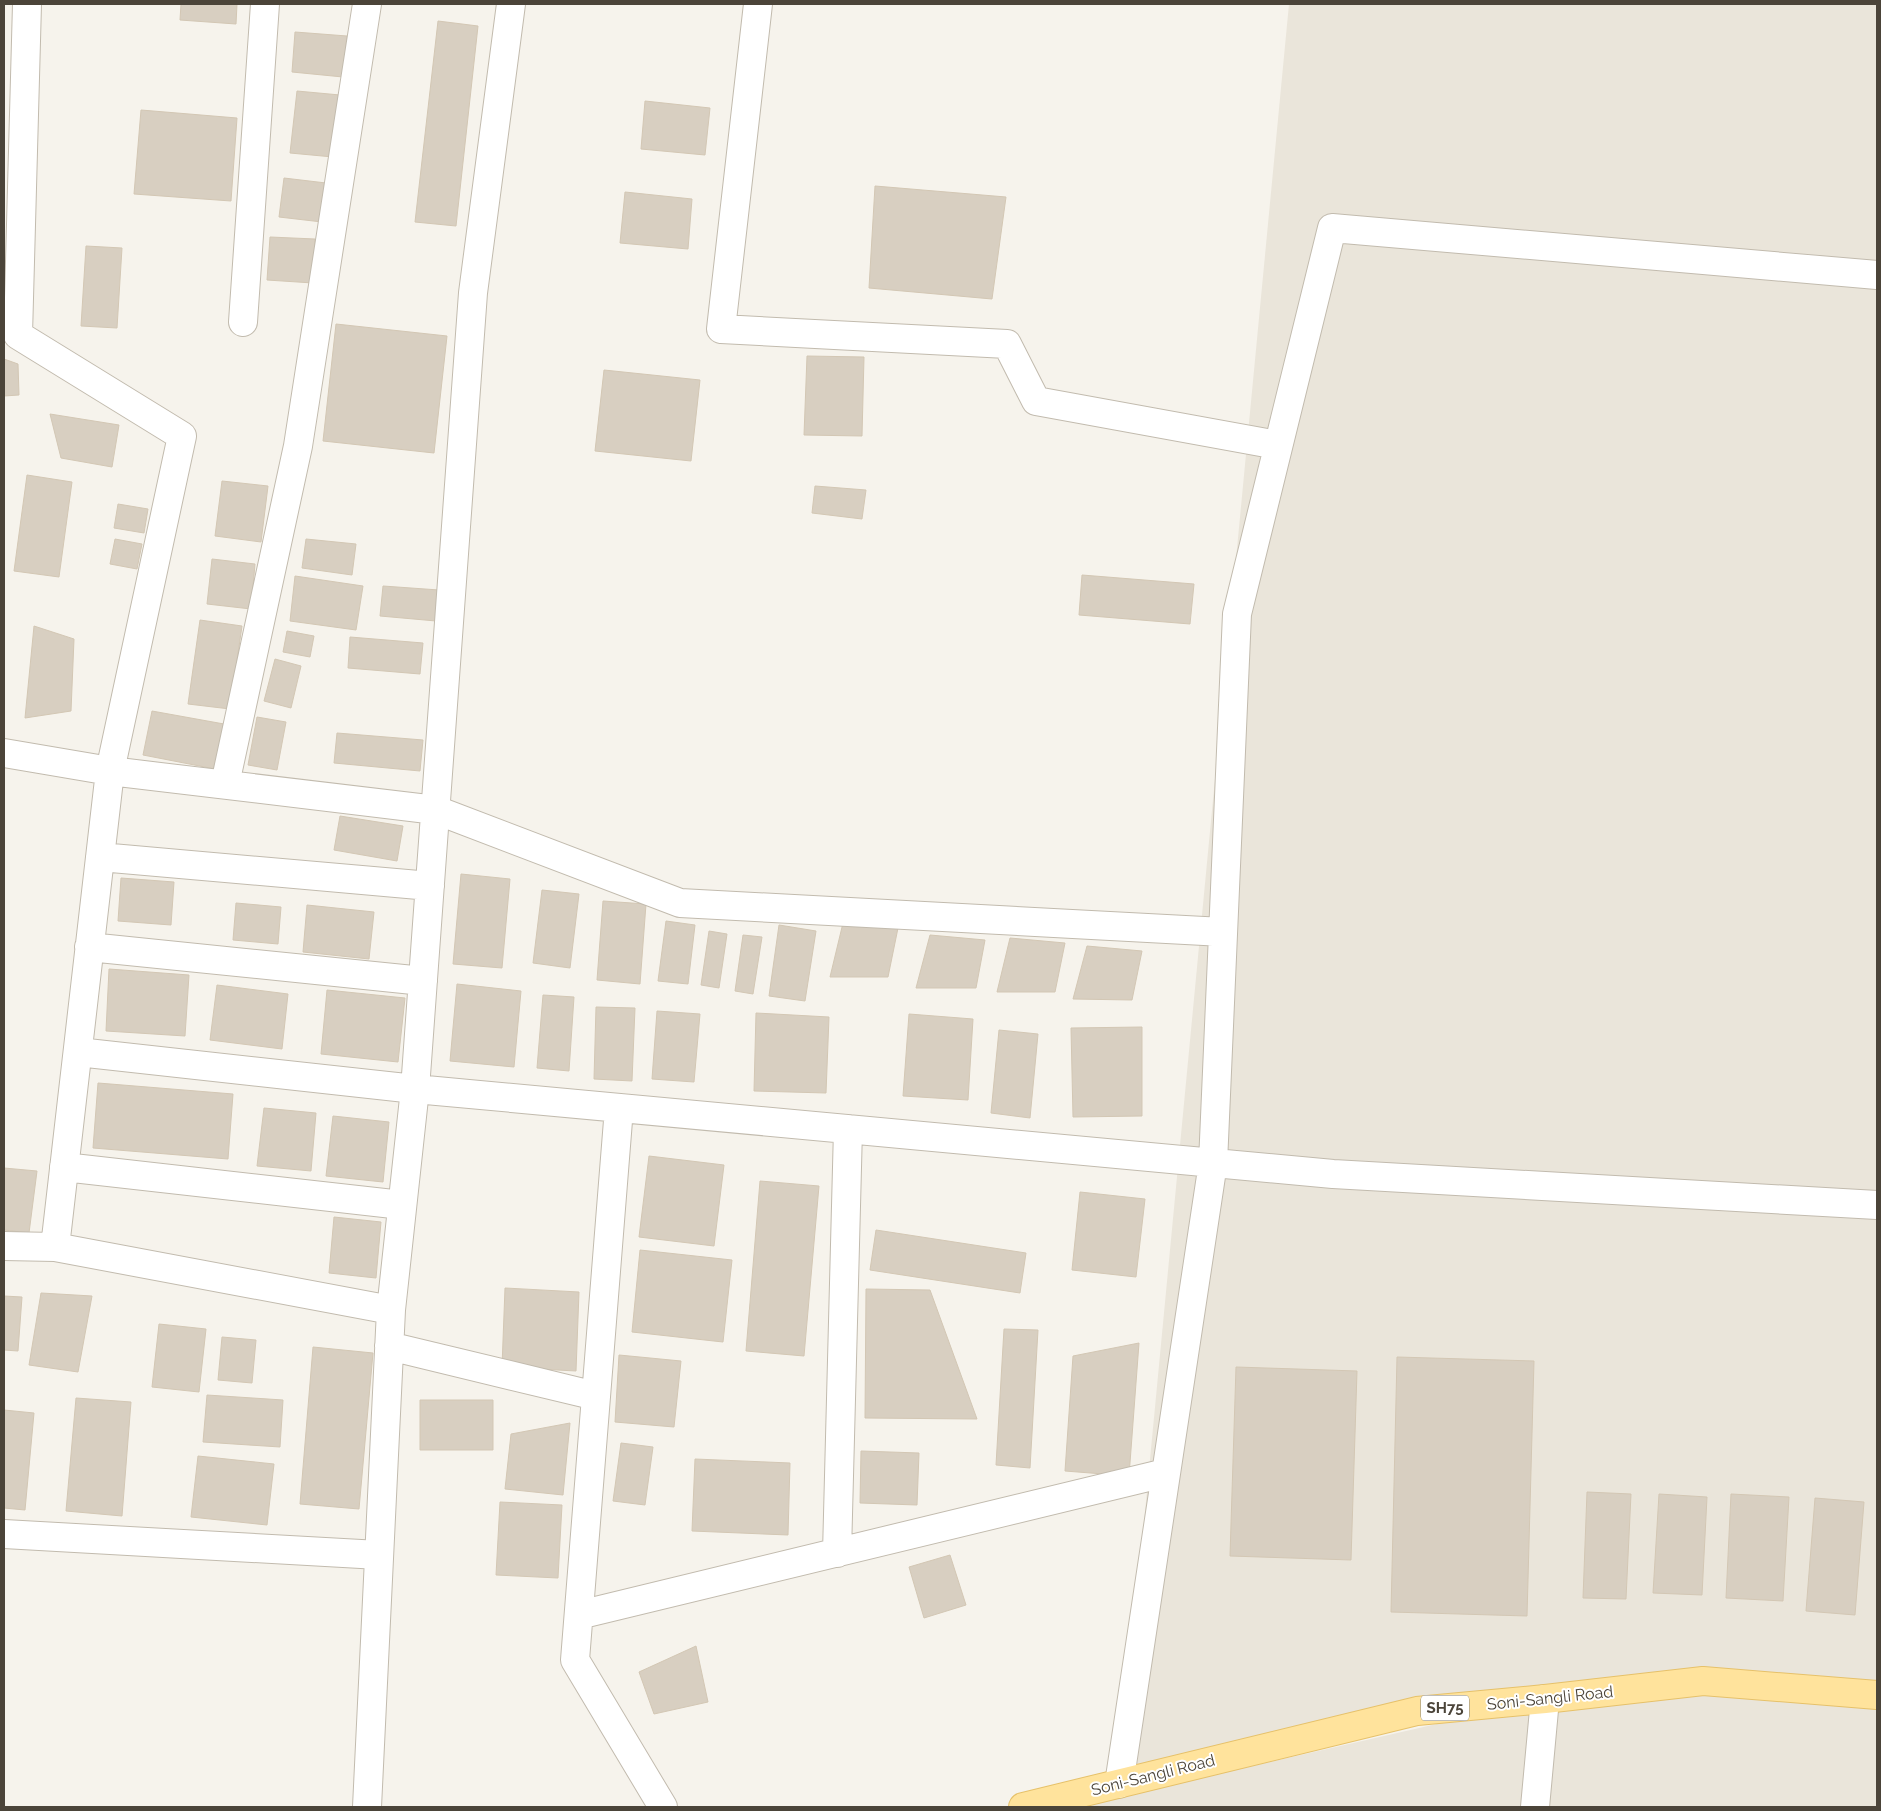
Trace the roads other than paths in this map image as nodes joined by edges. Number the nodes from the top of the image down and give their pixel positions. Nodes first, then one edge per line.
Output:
1 (27, 4) edge
2 (265, 4) edge
3 (368, 4) edge
4 (511, 4) edge
5 (758, 4) edge
6 (1877, 274) edge
7 (243, 322) dead end
8 (1278, 445) junction
9 (4, 753) edge
10 (110, 771) junction
11 (224, 784) junction
12 (436, 810) junction
13 (100, 857) junction
14 (430, 886) junction
15 (1223, 932) junction
16 (90, 947) junction
17 (423, 981) junction
18 (78, 1052) junction
19 (415, 1090) junction
20 (619, 1108) junction
21 (848, 1129) junction
22 (1212, 1163) junction
23 (64, 1167) junction
24 (402, 1205) junction
25 (1877, 1205) edge
26 (4, 1246) edge
27 (55, 1247) junction
28 (391, 1310) junction
29 (389, 1346) junction
30 (596, 1396) junction
31 (1165, 1473) junction
32 (4, 1534) edge
33 (837, 1553) junction
34 (379, 1555) junction
35 (579, 1615) junction
36 (1877, 1695) edge
37 (1545, 1699) junction
38 (1119, 1784) junction
39 (367, 1807) edge
40 (663, 1807) edge
41 (1023, 1807) edge
42 (1535, 1807) edge

1 - 10 street
2 - 7 street
3 - 11 street
4 - 12 street
5 - 8 street
6 - 8 street
8 - 15 street
9 - 10 street
10 - 11 street
10 - 13 street
11 - 12 street
12 - 14 street
12 - 15 street
13 - 14 street
13 - 16 street
14 - 17 street
15 - 22 street
16 - 17 street
16 - 18 street
17 - 19 street
18 - 19 street
18 - 23 street
19 - 20 street
19 - 24 street
20 - 21 street
20 - 30 street
21 - 22 street
21 - 33 street
22 - 25 street
22 - 31 street
23 - 24 street
23 - 27 street
24 - 28 street
26 - 27 street
27 - 28 street
28 - 29 street
29 - 30 street
29 - 34 street
30 - 35 street
31 - 33 street
31 - 38 street
32 - 34 street
33 - 35 street
34 - 39 street
35 - 40 street
36 - 37 main road, Soni-Sangli Road / SH75
37 - 38 main road, Soni-Sangli Road / SH75
37 - 42 street
38 - 41 main road, Soni-Sangli Road / SH75

